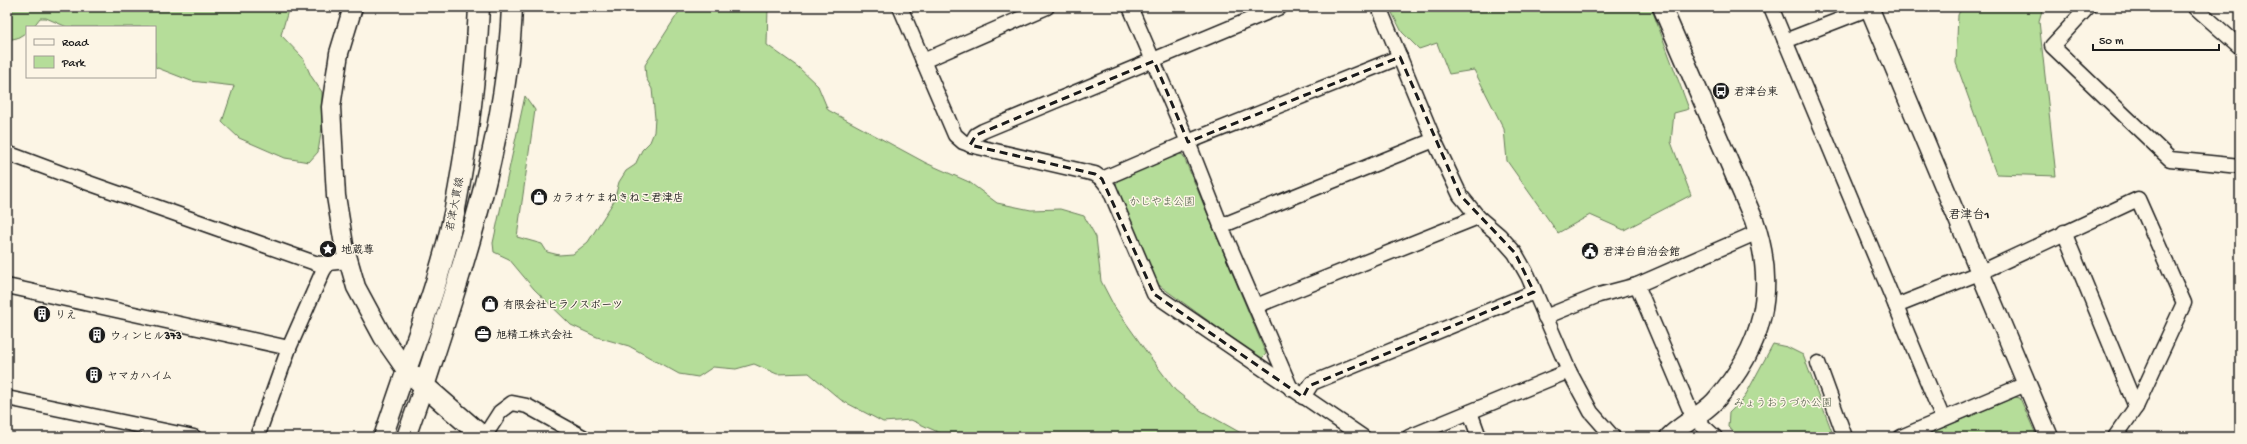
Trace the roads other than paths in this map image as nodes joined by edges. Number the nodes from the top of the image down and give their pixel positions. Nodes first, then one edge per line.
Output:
1 (353, 7) edge
2 (480, 7) edge
3 (512, 7) edge
4 (900, 7) edge
5 (1047, 7) edge
6 (1130, 7) edge
7 (1280, 7) edge
8 (1379, 7) edge
9 (1662, 7) edge
10 (1771, 7) edge
11 (1869, 7) edge
12 (2088, 7) edge
13 (2195, 7) edge
14 (1785, 42) junction
15 (2240, 47) edge
16 (1400, 57) junction
17 (923, 61) junction
18 (1154, 61) junction
19 (1434, 140) junction
20 (1188, 142) junction
21 (970, 145) junction
22 (7, 153) edge
23 (2240, 166) edge
24 (1102, 179) junction
25 (1478, 217) junction
26 (1220, 226) junction
27 (1758, 232) junction
28 (2064, 232) junction
29 (348, 261) junction
30 (328, 263) junction
31 (1980, 273) junction
32 (1636, 285) junction
33 (7, 286) edge
34 (1534, 292) junction
35 (1256, 306) junction
36 (1896, 306) junction
37 (1545, 317) junction
38 (288, 348) junction
39 (1818, 363) dead end
40 (406, 370) junction
41 (1569, 371) junction
42 (2026, 384) junction
43 (424, 386) junction
44 (1297, 393) junction
45 (7, 398) edge
46 (2136, 407) junction
47 (1470, 412) junction
48 (1693, 417) junction
49 (1943, 419) junction
50 (194, 437) edge
51 (257, 437) edge
52 (382, 437) edge
53 (406, 437) edge
54 (483, 437) edge
55 (583, 437) edge
56 (1364, 437) edge
57 (1409, 437) edge
58 (1479, 437) edge
59 (1611, 437) edge
60 (1669, 437) edge
61 (1715, 437) edge
62 (1845, 437) edge
63 (1901, 437) edge
64 (2049, 437) edge
65 (2115, 437) edge

1 - 29 street
2 - 40 main road, 君津大貫線
3 - 43 main road, 君津大貫線
4 - 17 street
5 - 17 street
6 - 18 street
7 - 18 street
8 - 16 street
9 - 27 street
10 - 14 street
11 - 14 street
11 - 31 street
12 - 23 street
13 - 15 street
14 - 36 street
16 - 19 street
16 - 20 street
17 - 21 street
18 - 20 street
18 - 21 street
19 - 25 street
19 - 26 street
20 - 24 street
20 - 26 street
21 - 24 street
22 - 30 street
24 - 44 street
25 - 34 street
25 - 35 street
26 - 35 street
27 - 32 street
27 - 48 street
28 - 31 street
28 - 46 street
28 - 46 street
29 - 30 street
29 - 40 street
30 - 38 street
31 - 36 street
31 - 42 street
32 - 37 street
32 - 48 street
33 - 38 street
34 - 37 street
34 - 44 street
35 - 44 street
36 - 49 street
37 - 41 street
38 - 51 street
39 - 62 street
40 - 43 main road
40 - 52 street
41 - 47 street
41 - 59 street
42 - 49 street
42 - 64 street
43 - 53 street
43 - 54 main road
44 - 56 street
45 - 50 street
46 - 65 street
47 - 57 street
47 - 58 street
48 - 60 street
48 - 61 street
49 - 63 street
54 - 55 street

